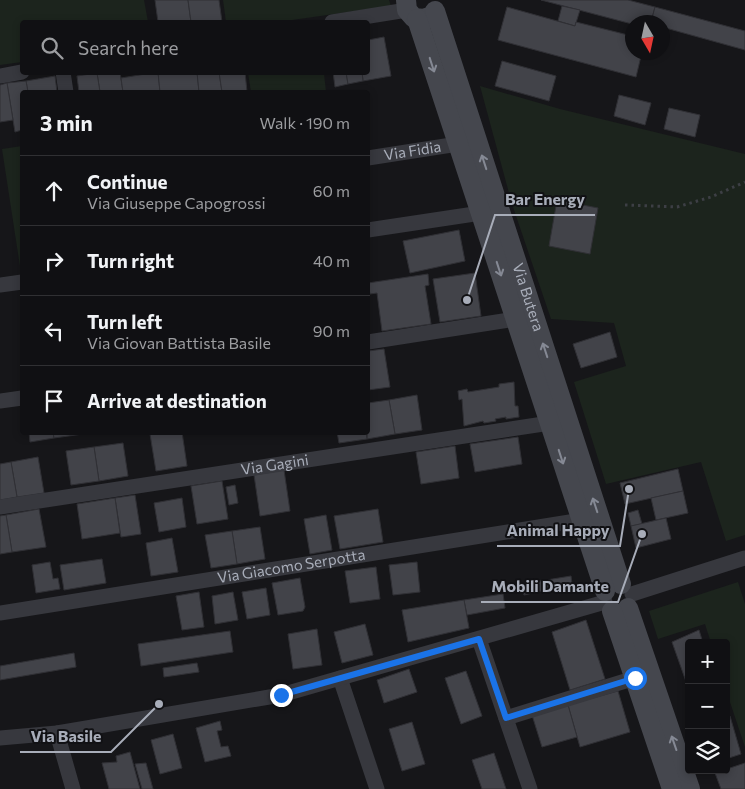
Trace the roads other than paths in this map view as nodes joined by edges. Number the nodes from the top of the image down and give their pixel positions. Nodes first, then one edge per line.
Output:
1 (420, 8) edge
2 (345, 20) edge
3 (20, 72) edge
4 (64, 75) edge
5 (0, 76) edge
6 (66, 90) edge
7 (458, 144) junction
8 (370, 158) edge
9 (481, 213) junction
10 (370, 230) edge
11 (20, 282) edge
12 (0, 285) edge
13 (516, 319) junction
14 (370, 342) edge
15 (20, 398) edge
16 (0, 401) edge
17 (550, 423) junction
18 (0, 508) edge
19 (582, 520) junction
20 (744, 560) edge
21 (617, 598) junction
22 (0, 613) edge
23 (479, 639) junction
24 (340, 678) junction
25 (635, 678) junction
26 (506, 718) junction
27 (57, 733) junction
28 (0, 738) edge
29 (73, 789) edge
30 (377, 789) edge
31 (530, 789) edge
32 (675, 789) edge

1 - 2 street
1 -> 7 main road, Via Butera
21 -> 1 main road, Via Butera
3 - 5 street
4 - 6 street
7 - 8 street, Via Fidia
7 - 9 main road, Via Butera
9 - 10 street
9 -> 13 main road, Via Butera
11 - 12 street
13 - 14 street
13 - 17 main road, Via Butera
15 - 16 street
17 - 18 street, Via Gagini
17 -> 19 main road, Via Butera
19 - 21 main road, Via Butera
19 - 22 street, Via Giacomo Serpotta
20 - 21 street
21 - 23 street
21 - 25 main road, Via Butera
32 -> 21 main road, Via Butera
23 - 24 street
23 - 26 street
24 - 27 street
24 - 30 street
25 - 26 street
25 - 32 main road, Via Butera
26 - 31 street
27 - 28 street
27 - 29 street

